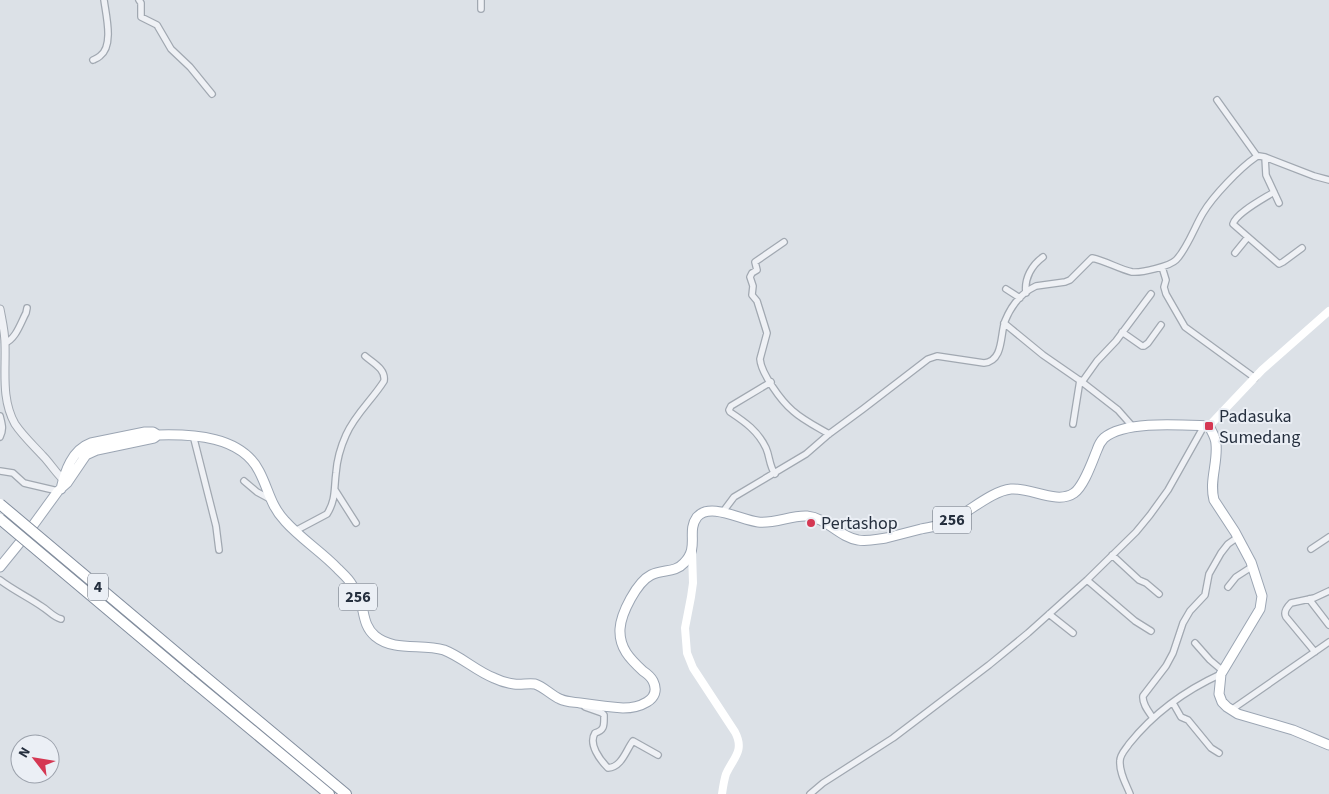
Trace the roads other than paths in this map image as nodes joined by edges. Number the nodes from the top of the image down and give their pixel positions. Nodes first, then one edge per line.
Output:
1 (104, 0) edge
2 (139, 0) edge
3 (480, 0) edge
4 (481, 9) dead end
5 (93, 60) dead end
6 (212, 94) dead end
7 (1217, 100) dead end
8 (1257, 156) junction
9 (1265, 157) junction
10 (1329, 180) edge
11 (1274, 192) junction
12 (1279, 203) dead end
13 (1248, 237) junction
14 (784, 242) dead end
15 (1302, 248) dead end
16 (1235, 253) dead end
17 (1043, 257) dead end
18 (1162, 267) junction
19 (1006, 289) dead end
20 (1026, 293) junction
21 (1151, 294) dead end
22 (1020, 298) junction
23 (27, 308) dead end
24 (0, 309) edge
25 (1329, 310) edge
26 (1004, 322) junction
27 (1161, 325) dead end
28 (1122, 332) junction
29 (5, 343) junction
30 (365, 356) dead end
31 (1254, 378) junction
32 (769, 380) junction
33 (1081, 381) junction
34 (0, 416) edge
35 (1073, 424) dead end
36 (1206, 426) junction
37 (1133, 427) junction
38 (829, 434) junction
39 (193, 435) junction
40 (0, 437) edge
41 (97, 446) junction
42 (0, 471) edge
43 (775, 474) junction
44 (244, 481) dead end
45 (62, 486) junction
46 (335, 490) junction
47 (270, 499) junction
48 (0, 504) edge
49 (722, 513) junction
50 (0, 519) edge
51 (356, 523) dead end
52 (295, 531) junction
53 (1238, 537) junction
54 (1329, 537) edge
55 (1311, 549) dead end
56 (219, 550) dead end
57 (692, 551) junction
58 (1112, 555) junction
59 (1253, 566) junction
60 (0, 567) edge
61 (681, 567) junction
62 (0, 580) edge
63 (1087, 580) junction
64 (693, 582) junction
65 (1228, 587) dead end
66 (1329, 591) edge
67 (1159, 594) dead end
68 (1309, 599) junction
69 (1049, 614) junction
70 (61, 619) dead end
71 (1329, 625) edge
72 (1151, 631) dead end
73 (1073, 633) dead end
74 (1329, 642) edge
75 (1194, 643) dead end
76 (1314, 652) junction
77 (1222, 672) junction
78 (576, 702) junction
79 (1173, 703) junction
80 (1232, 710) junction
81 (1153, 718) junction
82 (1329, 745) edge
83 (1219, 753) dead end
84 (658, 755) dead end
85 (329, 794) edge
86 (346, 794) edge
87 (722, 794) edge
88 (810, 794) edge
89 (1130, 794) edge

1 - 5 street
2 - 6 street
3 - 4 street
7 - 8 street
8 - 9 street
8 - 18 street
9 - 10 street
9 - 11 street
11 - 12 street
11 - 13 street
13 - 15 street
13 - 16 street
14 - 32 street
17 - 20 street
18 - 20 street
18 - 31 street
19 - 22 street
20 - 22 street
21 - 28 street
22 - 26 street
23 - 29 street
24 - 29 street
25 - 31 main road
26 - 33 street
26 - 38 street
27 - 28 street
28 - 33 street
29 - 45 street
30 - 46 street
31 - 36 main road
32 - 38 street
32 - 43 street
33 - 35 street
33 - 37 street
34 - 40 street
36 - 37 main road, 256
36 - 53 main road
36 - 58 street
37 - 49 main road, 256
38 - 43 street
39 - 41 main road, 256
39 - 47 main road, 256
39 - 56 street
41 - 45 main road, 256
41 - 45 main road, 256
42 - 45 street
43 - 49 street
44 - 47 street
45 - 60 main road, 256
46 - 51 street
46 - 52 street
47 - 52 main road, 256
48 - 86 highway, 4, bridge
49 - 57 main road, 256
50 - 85 highway, 4, bridge
52 - 78 main road, 256
53 - 59 main road
53 - 81 street
54 - 55 street
57 - 61 main road
57 - 64 main road
58 - 63 street
58 - 67 street
59 - 65 street
59 - 77 main road
61 - 64 main road
61 - 78 main road, 256
62 - 70 street
63 - 69 street
63 - 72 street
64 - 87 main road
66 - 68 street
68 - 71 street
68 - 76 street
69 - 73 street
69 - 88 street
74 - 76 street
75 - 77 street
76 - 80 street
77 - 79 street
77 - 80 main road
78 - 84 street
79 - 81 street
79 - 83 street
80 - 82 main road
81 - 89 street

